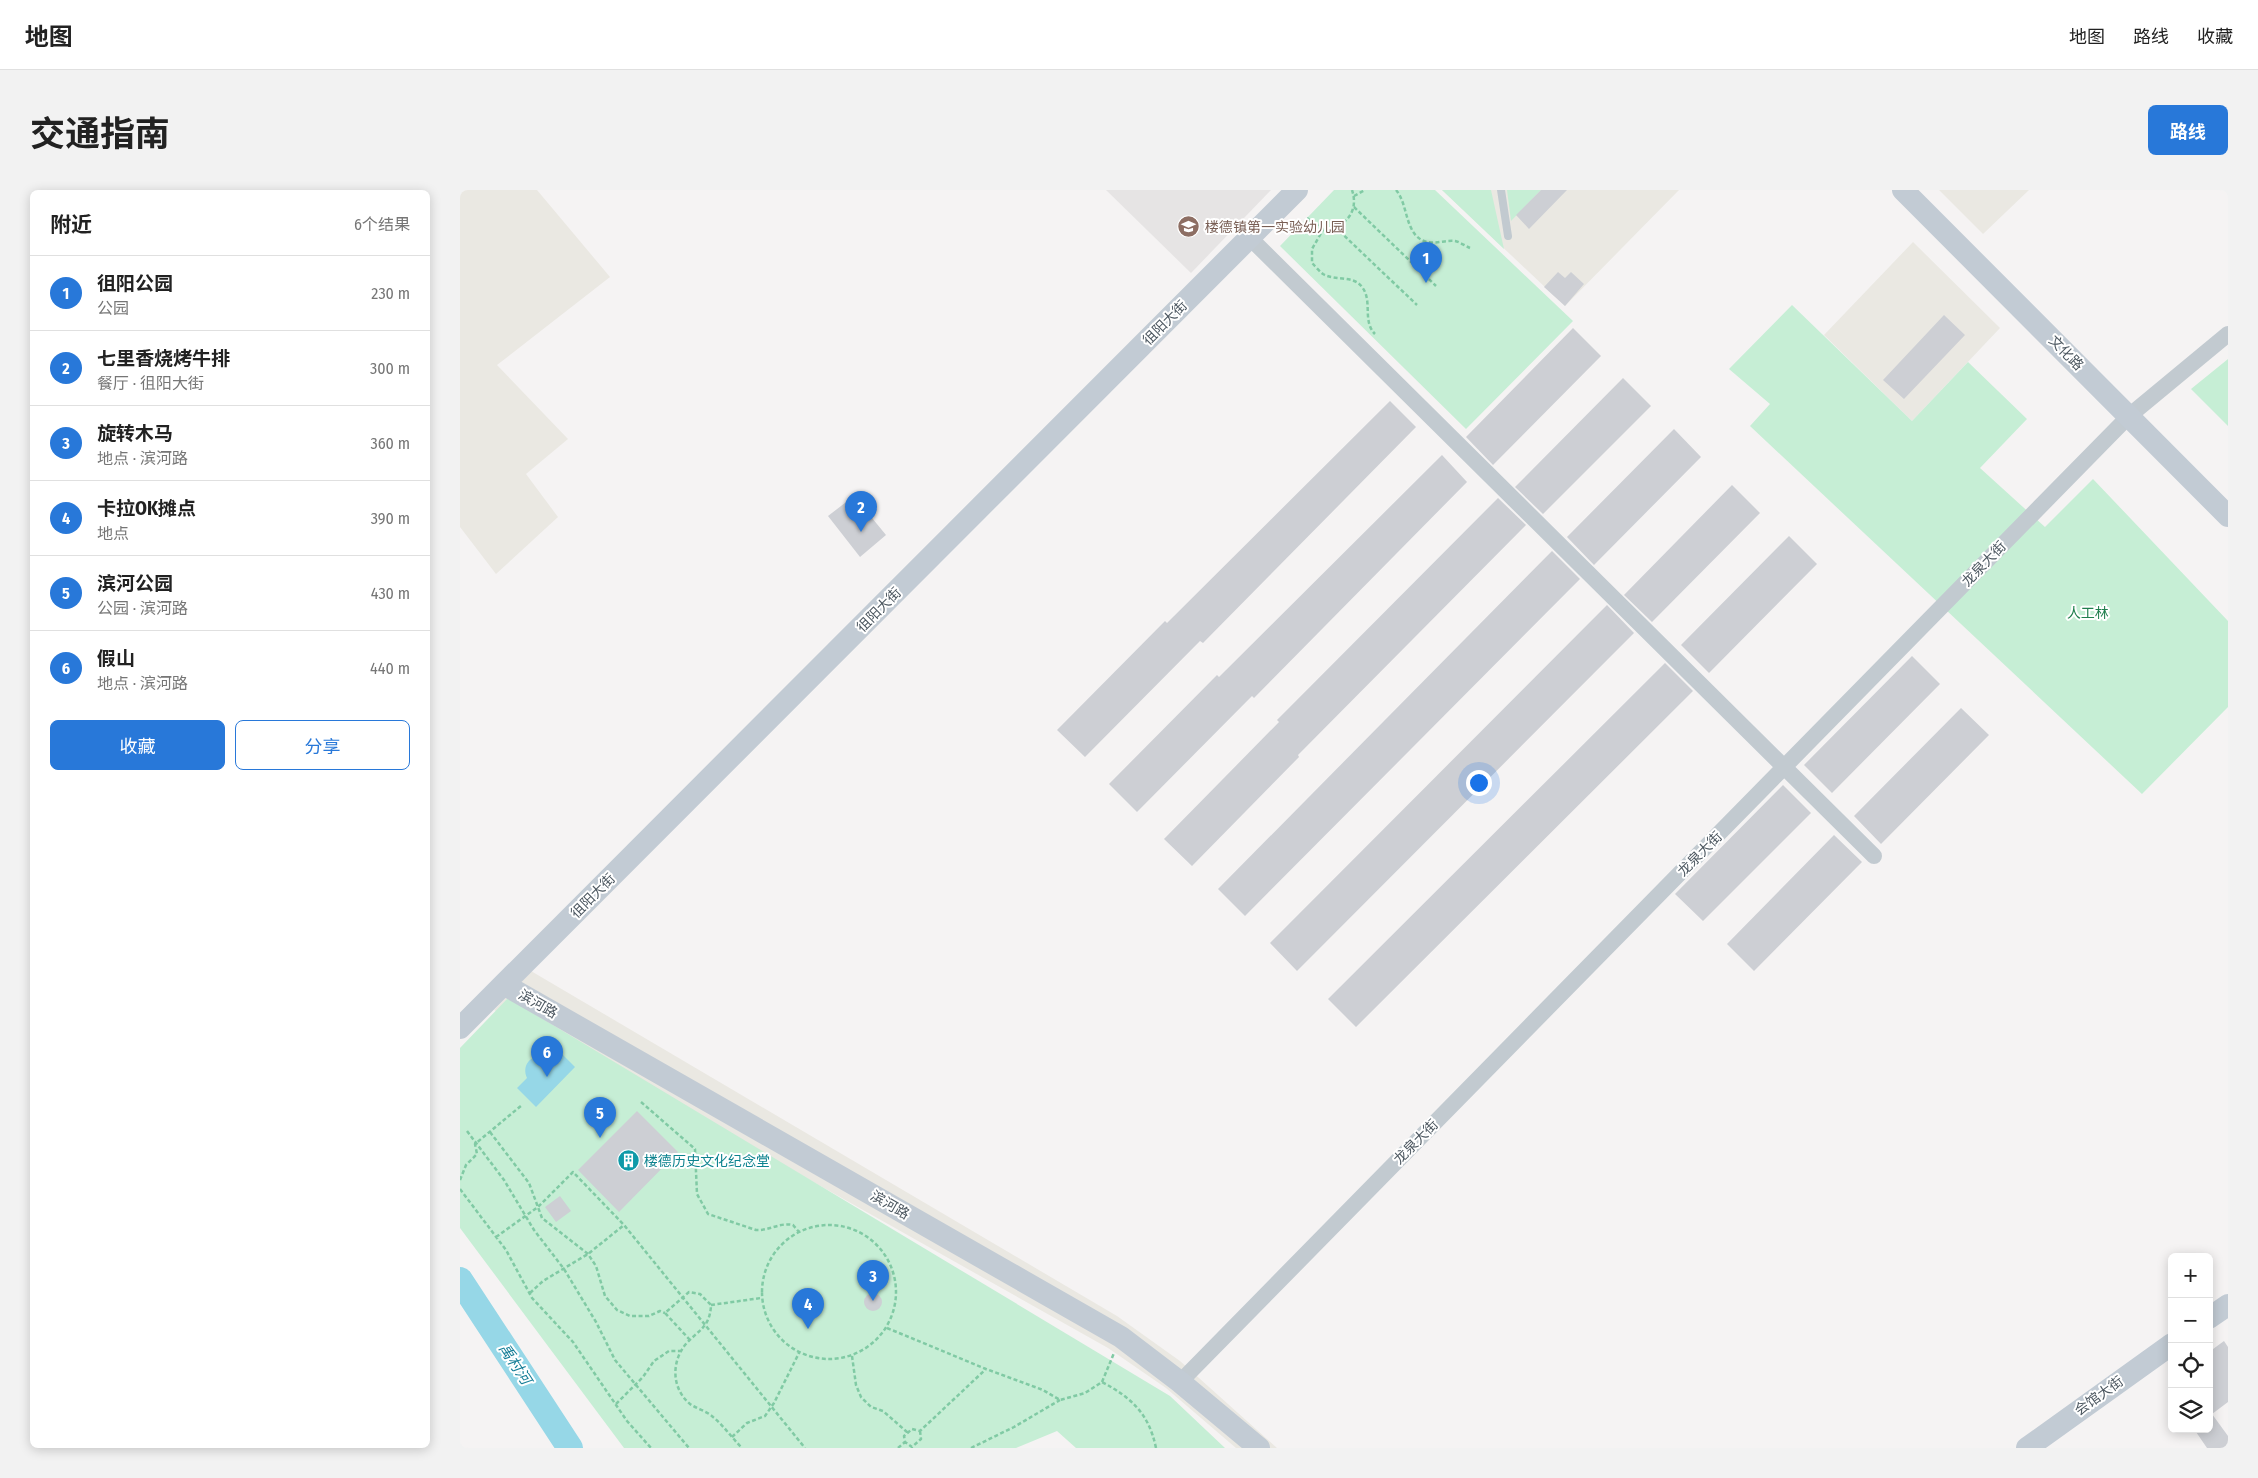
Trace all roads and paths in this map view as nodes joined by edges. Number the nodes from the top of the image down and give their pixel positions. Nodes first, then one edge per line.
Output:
1 (1297, 190) edge
2 (1352, 190) edge
3 (1365, 190) edge
4 (1396, 190) edge
5 (1501, 190) edge
6 (1903, 190) edge
7 (1354, 196) junction
8 (1354, 207) junction
9 (1307, 218) dead end
10 (1335, 227) junction
11 (1324, 228) junction
12 (1508, 236) dead end
13 (1250, 238) junction
14 (1470, 248) dead end
15 (1436, 286) dead end
16 (1417, 305) dead end
17 (1375, 334) dead end
18 (2228, 334) edge
19 (2129, 416) junction
20 (2228, 516) edge
21 (1786, 767) junction
22 (1874, 856) dead end
23 (505, 985) junction
24 (460, 1028) edge
25 (641, 1102) dead end
26 (522, 1105) dead end
27 (467, 1131) dead end
28 (490, 1132) junction
29 (475, 1144) junction
30 (460, 1180) edge
31 (460, 1189) edge
32 (538, 1207) junction
33 (525, 1216) junction
34 (624, 1225) junction
35 (799, 1232) junction
36 (496, 1236) junction
37 (588, 1254) junction
38 (564, 1269) junction
39 (529, 1293) junction
40 (682, 1297) junction
41 (761, 1298) junction
42 (711, 1305) junction
43 (2228, 1305) edge
44 (665, 1312) junction
45 (2213, 1315) edge
46 (705, 1325) junction
47 (887, 1328) junction
48 (1121, 1337) junction
49 (690, 1340) junction
50 (2168, 1347) edge
51 (682, 1351) junction
52 (799, 1353) junction
53 (852, 1356) junction
54 (986, 1369) junction
55 (1102, 1382) junction
56 (1180, 1382) junction
57 (636, 1384) junction
58 (1060, 1400) junction
59 (616, 1404) junction
60 (771, 1407) junction
61 (920, 1431) junction
62 (907, 1432) junction
63 (732, 1437) junction
64 (905, 1442) junction
65 (651, 1448) edge
66 (689, 1448) edge
67 (741, 1448) edge
68 (805, 1448) edge
69 (898, 1448) edge
70 (971, 1448) edge
71 (1156, 1448) edge
72 (1259, 1448) edge
73 (2027, 1448) edge

1 - 13 street, 徂阳大街
2 - 7 path
3 - 7 path
4 - 14 path
5 - 12 lane
6 - 19 street, 文化路
7 - 8 path
8 - 10 path
8 - 15 path
9 - 11 path
10 - 11 path
10 - 16 path
11 - 17 path
13 - 21 street
13 - 23 street, 徂阳大街
18 - 19 street, 龙泉大街
19 - 20 street, 文化路
19 - 21 street, 龙泉大街
21 - 22 street
21 - 56 street, 龙泉大街
23 - 24 street, 徂阳大街
23 - 48 street, 滨河路
25 - 35 path
26 - 28 path
27 - 29 path
28 - 29 path
28 - 32 path
29 - 30 path
29 - 33 path
31 - 36 path
32 - 33 path
32 - 34 path
32 - 37 path
33 - 36 path
33 - 38 path
34 - 37 path
34 - 40 path
35 - 41 path
35 - 47 path
36 - 39 path
37 - 38 path
37 - 44 path
38 - 39 path
38 - 57 path
39 - 59 path
40 - 42 path
40 - 44 path
40 - 46 path
41 - 42 path
41 - 52 path
42 - 46 path
43 - 45 street
44 - 49 path
46 - 49 path
46 - 60 path
47 - 53 path
47 - 54 path
48 - 55 path
48 - 56 street, 滨河路
49 - 51 path
50 - 73 street, 会馆大街
51 - 57 path
51 - 63 path
52 - 53 path
52 - 60 path
53 - 62 path
54 - 58 path
54 - 61 path
55 - 58 path
55 - 71 path
56 - 72 street, 滨河路
57 - 59 path
57 - 66 path
58 - 70 path
59 - 65 path
60 - 63 path
60 - 68 path
61 - 62 path
61 - 64 path
62 - 64 path
63 - 67 path
64 - 69 path

